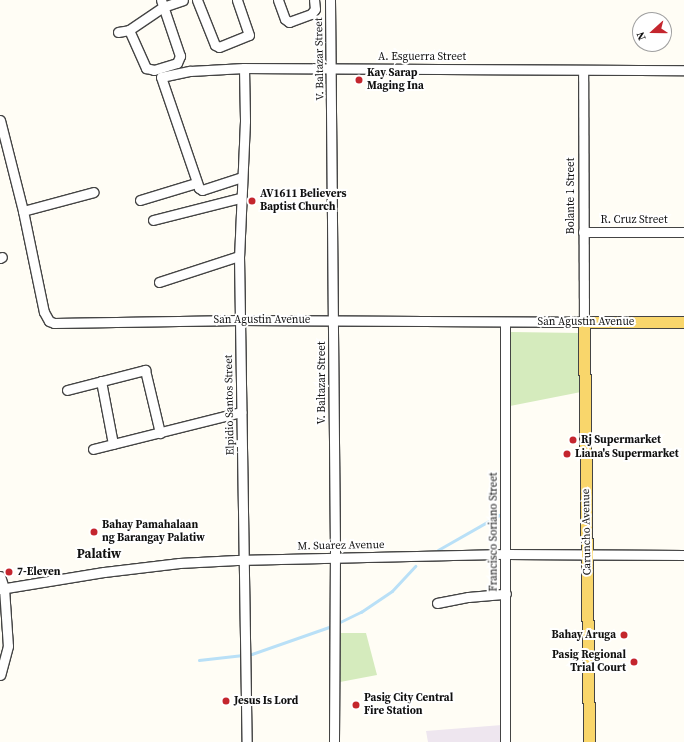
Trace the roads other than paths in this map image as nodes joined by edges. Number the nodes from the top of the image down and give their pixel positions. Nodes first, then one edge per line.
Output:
1 (183, 0) edge
2 (197, 0) edge
3 (237, 0) edge
4 (278, 0) edge
5 (314, 0) edge
6 (330, 0) edge
7 (162, 3) edge
8 (129, 30) junction
9 (118, 32) dead end
10 (244, 68) junction
11 (333, 68) junction
12 (583, 70) junction
13 (684, 70) edge
14 (0, 120) edge
15 (242, 177) junction
16 (196, 183) junction
17 (94, 192) dead end
18 (240, 198) junction
19 (140, 200) dead end
20 (23, 211) junction
21 (153, 220) dead end
22 (583, 232) junction
23 (684, 232) edge
24 (239, 256) junction
25 (159, 282) dead end
26 (241, 320) junction
27 (334, 320) junction
28 (505, 322) junction
29 (584, 322) junction
30 (684, 322) edge
31 (101, 381) junction
32 (66, 390) dead end
33 (242, 412) junction
34 (160, 433) junction
35 (113, 444) junction
36 (93, 449) dead end
37 (588, 553) junction
38 (507, 554) junction
39 (684, 554) edge
40 (335, 558) junction
41 (243, 560) junction
42 (0, 576) edge
43 (2, 589) edge
44 (506, 594) junction
45 (437, 603) dead end
46 (0, 676) edge
47 (247, 742) edge
48 (334, 742) edge
49 (506, 742) edge
50 (589, 742) edge

1 - 7 street
2 - 3 street
4 - 5 street
6 - 11 street, V. Baltazar Street
7 - 8 street
7 - 8 street
8 - 9 street
10 - 11 street, A. Esguerra Street
10 - 15 street, Elpidio Santos Street
10 - 16 street, A. Esguerra Street
11 - 12 street, A. Esguerra Street
11 - 27 street, V. Baltazar Street
12 - 13 street, A. Esguerra Street
12 - 22 street, Bolante 1 Street
14 - 20 street, San Agustin Avenue
15 - 16 street
15 - 18 street, Elpidio Santos Street
16 - 19 street
17 - 20 street
18 - 21 street
18 - 24 street, Elpidio Santos Street
20 - 26 street, San Agustin Avenue
22 - 23 street, R. Cruz Street
22 - 29 street, Bolante 1 Street
24 - 25 street
24 - 26 street, Elpidio Santos Street
26 - 27 street, San Agustin Avenue
26 - 33 street, Elpidio Santos Street
27 - 28 street, San Agustin Avenue
27 - 40 street, V. Baltazar Street
28 - 29 street, San Agustin Avenue
28 - 38 street, Francisco Soriano Street
29 - 30 main road, San Agustin Avenue
29 - 37 main road, Caruncho Avenue
31 - 32 street
31 - 34 street
31 - 35 street
33 - 34 street
33 - 41 street, Elpidio Santos Street
34 - 35 street
35 - 36 street
37 - 38 street, M. Suarez Avenue
37 - 39 street, M. Suarez Avenue
37 - 50 main road, Caruncho Avenue
38 - 40 street, M. Suarez Avenue
38 - 44 street, Francisco Soriano Street
40 - 41 street, M. Suarez Avenue
40 - 48 street, V. Baltazar Street
41 - 43 street, M. Suarez Avenue
41 - 47 street, Elpidio Santos Street
42 - 43 street
43 - 46 street
44 - 45 street
44 - 49 street, Francisco Soriano Street

